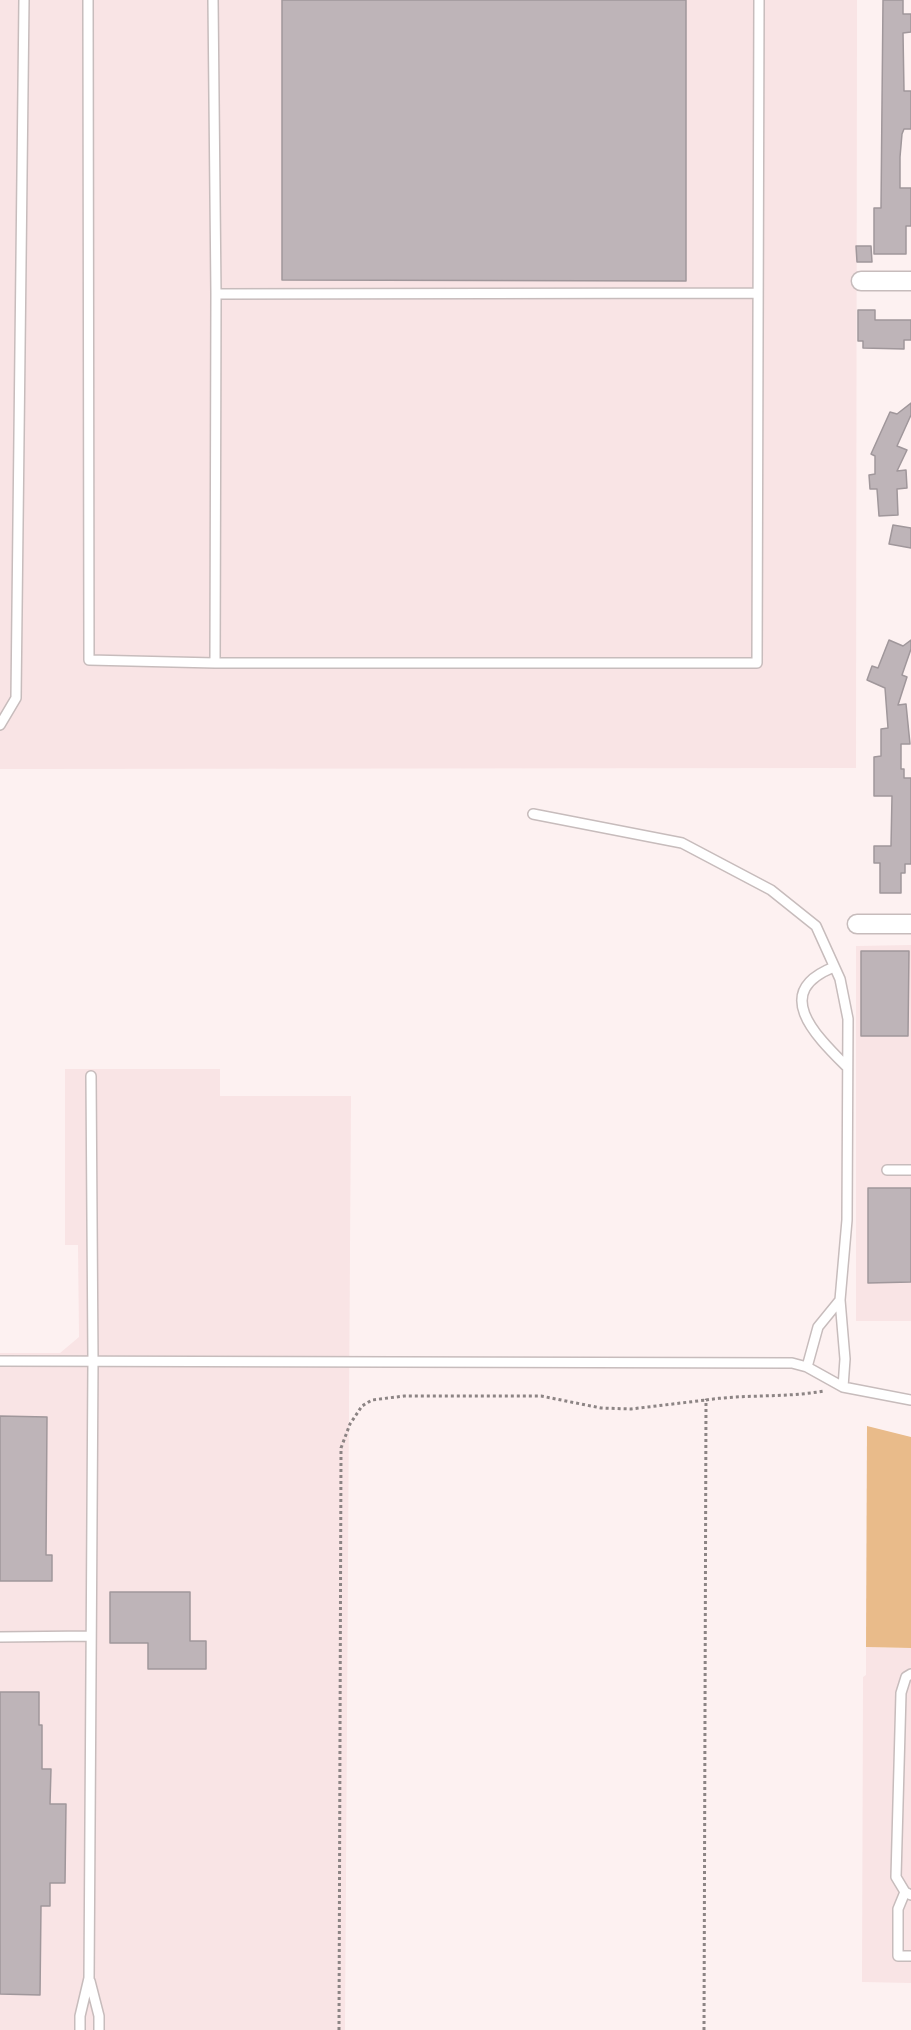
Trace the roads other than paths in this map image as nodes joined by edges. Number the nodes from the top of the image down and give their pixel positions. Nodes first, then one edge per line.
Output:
1 (24, 0) edge
2 (88, 0) edge
3 (213, 0) edge
4 (759, 0) edge
5 (861, 281) dead end
6 (911, 281) edge
7 (758, 293) junction
8 (216, 294) junction
9 (215, 663) junction
10 (0, 725) edge
11 (533, 814) dead end
12 (857, 924) dead end
13 (911, 924) edge
14 (834, 966) junction
15 (847, 1066) junction
16 (91, 1077) dead end
17 (887, 1170) dead end
18 (911, 1170) edge
19 (840, 1300) junction
20 (0, 1361) edge
21 (93, 1361) junction
22 (807, 1367) junction
23 (843, 1387) junction
24 (911, 1400) edge
25 (91, 1636) junction
26 (0, 1637) edge
27 (911, 1674) edge
28 (908, 1893) edge
29 (911, 1956) edge
30 (89, 1978) junction
31 (80, 2030) edge
32 (99, 2030) edge

1 - 10 lane
2 - 9 lane
3 - 8 lane
4 - 7 lane
5 - 6 street
7 - 8 lane
7 - 9 lane
8 - 9 lane
11 - 14 lane
12 - 13 street
14 - 15 lane
14 - 15 lane
15 - 19 lane
16 - 21 lane
17 - 18 lane
19 - 22 lane
19 - 23 lane
20 - 21 lane
21 - 22 lane
21 - 25 lane
22 - 23 lane
23 - 24 lane
25 - 26 lane
25 - 30 lane
27 - 28 lane
28 - 29 lane
30 - 31 lane
30 - 32 lane

